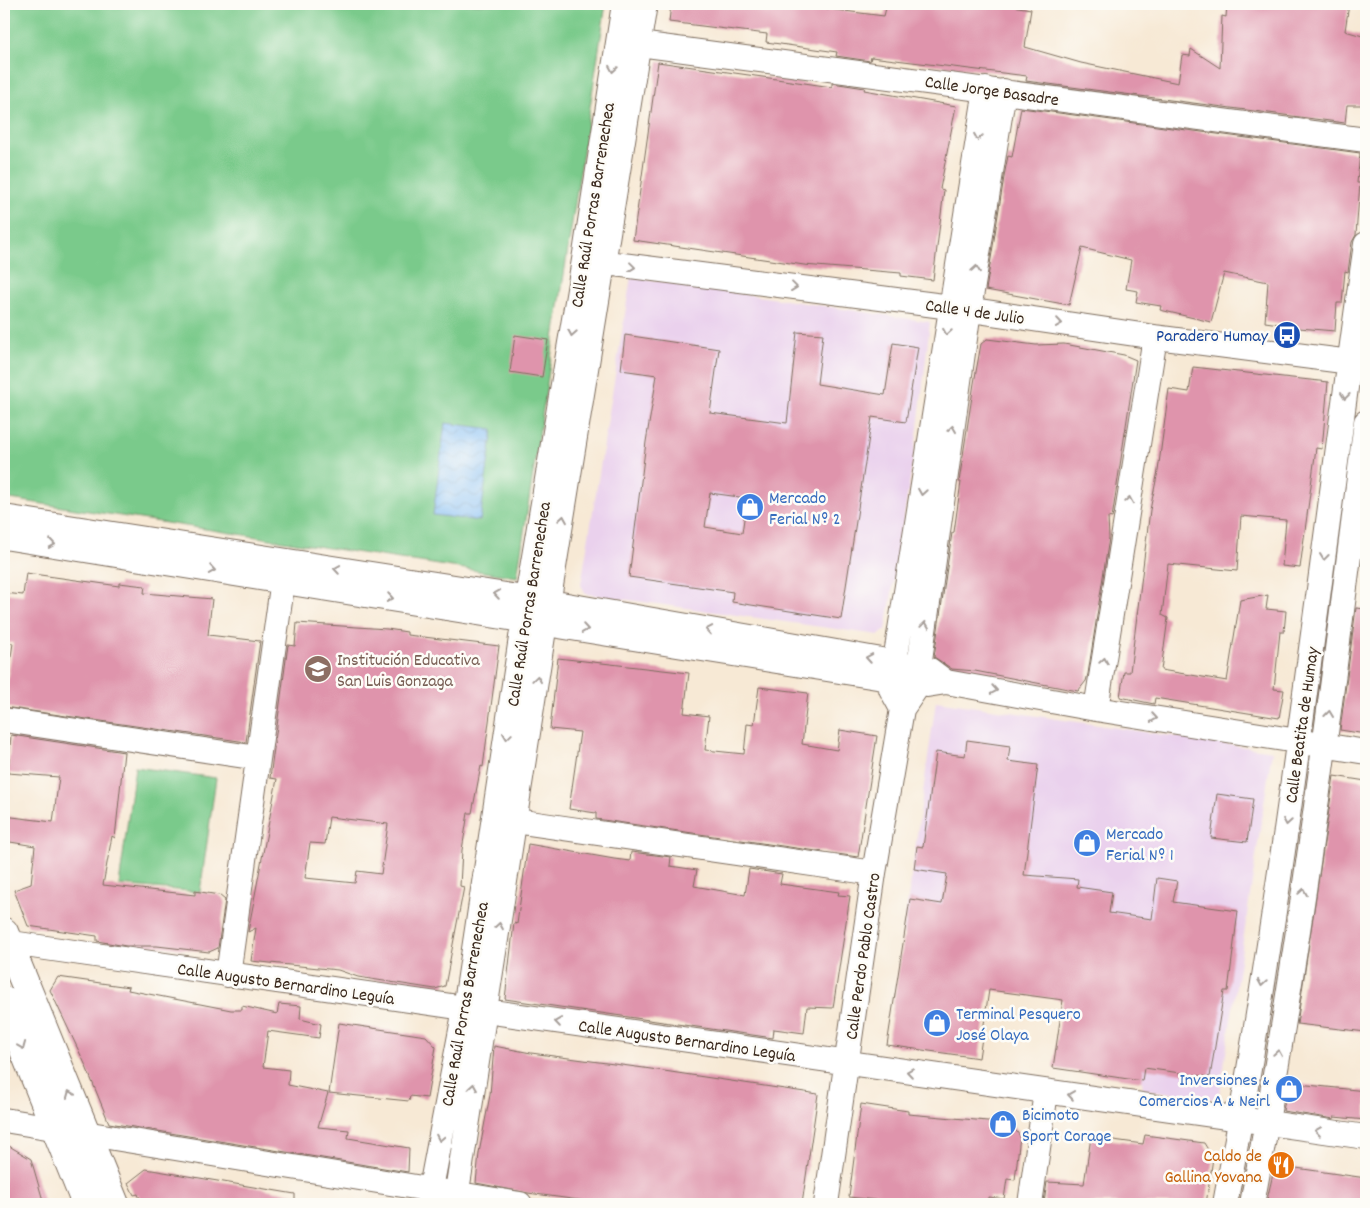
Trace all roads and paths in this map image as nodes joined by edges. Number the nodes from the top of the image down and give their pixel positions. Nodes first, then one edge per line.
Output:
1 (624, 4) edge
2 (645, 4) edge
3 (628, 43) junction
4 (995, 90) junction
5 (1366, 140) edge
6 (1366, 244) edge
7 (594, 262) junction
8 (960, 309) junction
9 (1155, 337) junction
10 (1358, 363) edge
11 (1366, 422) edge
12 (4, 517) edge
13 (4, 537) edge
14 (284, 571) junction
15 (537, 610) junction
16 (893, 671) junction
17 (917, 676) junction
18 (902, 709) junction
19 (1096, 709) junction
20 (4, 720) edge
21 (1300, 741) junction
22 (1326, 745) junction
23 (1366, 752) edge
24 (258, 758) junction
25 (506, 819) junction
26 (874, 873) junction
27 (5, 939) edge
28 (228, 975) junction
29 (4, 1001) edge
30 (475, 1010) junction
31 (847, 1063) junction
32 (1046, 1092) junction
33 (1241, 1119) junction
34 (4, 1120) edge
35 (1267, 1123) junction
36 (56, 1130) junction
37 (86, 1135) junction
38 (1366, 1137) edge
39 (429, 1196) edge
40 (456, 1199) edge
41 (86, 1204) edge
42 (115, 1204) edge
43 (520, 1204) edge
44 (826, 1204) edge
45 (1030, 1204) edge
46 (1225, 1204) edge
47 (1252, 1204) edge

1 - 3 street, Calle Raúl Porras Barrenechea
2 - 3 street, Calle Raúl Porras Barrenechea
3 - 4 street, Calle Jorge Basadre
3 - 7 street, Calle Raúl Porras Barrenechea
4 - 5 street, Calle Jorge Basadre
4 - 8 street
6 - 10 street, Calle Beatita de Humay
7 -> 8 street, Calle 4 de Julio
7 - 15 street, Calle Raúl Porras Barrenechea
8 -> 9 street, Calle 4 de Julio
8 -> 16 street
17 -> 8 street
9 - 10 street, Calle 4 de Julio
19 -> 9 street
10 -> 21 street, Calle Beatita de Humay
22 -> 11 street, Calle Beatita de Humay
12 - 14 street
13 -> 14 street
14 - 15 street
14 - 24 street
15 - 16 street
15 - 25 street, Calle Raúl Porras Barrenechea
16 - 17 street
16 - 18 street
17 - 18 street
17 -> 19 street
18 - 26 street, Calle Perdo Pablo Castro
19 -> 21 street
20 - 24 street
21 - 22 street
21 -> 33 street, Calle Beatita de Humay
22 - 23 street
35 -> 22 street, Calle Beatita de Humay
24 - 28 street
25 - 26 street
25 - 30 street, Calle Raúl Porras Barrenechea
26 - 31 street, Calle Perdo Pablo Castro
27 - 28 street, Calle Augusto Bernardino Leguía
37 -> 27 street
28 - 30 street, Calle Augusto Bernardino Leguía
29 -> 36 street
31 -> 30 street, Calle Augusto Bernardino Leguía
30 -> 39 street, Calle Raúl Porras Barrenechea
40 -> 30 street, Calle Raúl Porras Barrenechea
32 -> 31 street, Calle Augusto Bernardino Leguía
31 - 44 street, Calle Perdo Pablo Castro
33 -> 32 street, Calle Augusto Bernardino Leguía
32 - 45 street
33 - 35 street, Calle Augusto Bernardino Leguía
33 - 46 street, Calle Beatita de Humay
34 - 36 street
38 -> 35 street, Calle Augusto Bernardino Leguía
35 - 47 street, Calle Beatita de Humay
36 - 37 street
36 - 41 street
37 - 39 street
37 - 42 street
39 - 40 street
40 - 43 street

